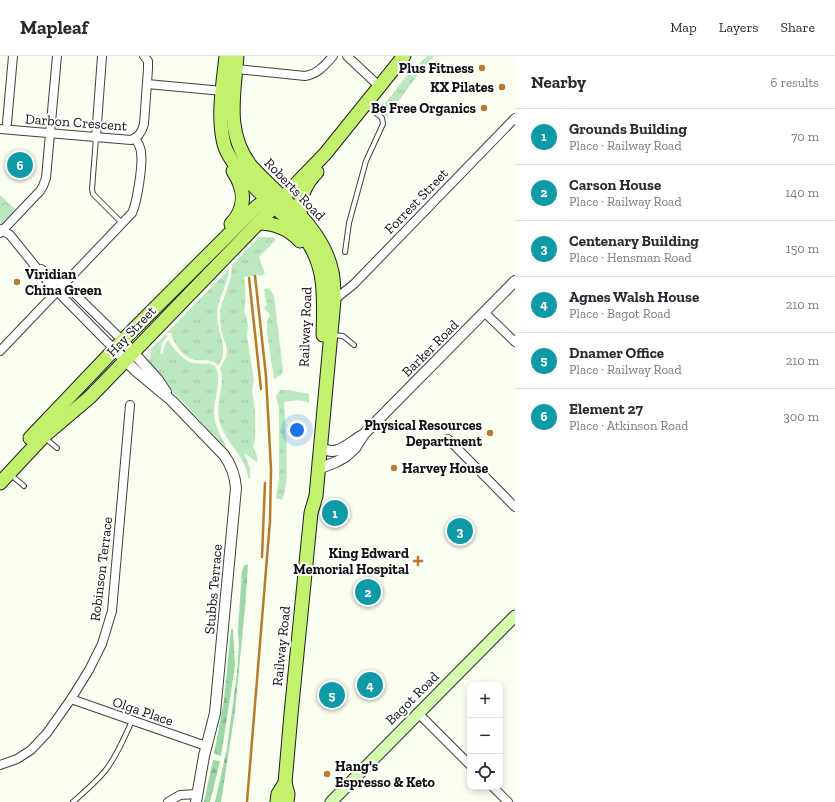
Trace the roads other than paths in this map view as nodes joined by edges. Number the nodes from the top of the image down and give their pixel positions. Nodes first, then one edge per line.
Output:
1 (13, 56) edge
2 (57, 56) edge
3 (102, 56) edge
4 (144, 56) edge
5 (226, 56) edge
6 (237, 56) edge
7 (333, 56) edge
8 (347, 56) edge
9 (404, 56) edge
10 (236, 69) junction
11 (147, 84) junction
12 (379, 86) junction
13 (223, 91) junction
14 (365, 105) junction
15 (515, 118) edge
16 (7, 123) dead end
17 (0, 129) edge
18 (50, 134) junction
19 (96, 138) junction
20 (135, 138) junction
21 (225, 146) junction
22 (325, 154) junction
23 (275, 201) junction
24 (301, 217) junction
25 (123, 223) junction
26 (258, 223) junction
27 (1, 231) edge
28 (219, 244) junction
29 (345, 252) dead end
30 (32, 261) junction
31 (319, 264) junction
32 (515, 281) edge
33 (64, 285) junction
34 (57, 292) junction
35 (339, 296) junction
36 (484, 312) junction
37 (328, 338) junction
38 (515, 342) edge
39 (354, 345) dead end
40 (119, 346) junction
41 (0, 351) edge
42 (129, 356) junction
43 (130, 405) dead end
44 (364, 434) junction
45 (44, 436) junction
46 (448, 439) dead end
47 (320, 447) junction
48 (57, 448) dead end
49 (318, 469) junction
50 (4, 471) edge
51 (0, 483) edge
52 (24, 486) dead end
53 (515, 507) edge
54 (311, 513) junction
55 (515, 616) edge
56 (71, 699) junction
57 (418, 713) junction
58 (132, 721) junction
59 (206, 746) junction
60 (467, 762) edge
61 (0, 765) edge
62 (285, 783) junction
63 (495, 790) edge
64 (196, 798) edge
65 (73, 802) edge
66 (168, 802) edge
67 (277, 802) edge
68 (287, 802) edge
69 (331, 802) edge
70 (508, 802) edge

1 - 16 street
2 - 18 street
3 - 19 street
4 - 11 street, Darbon Crescent
5 - 13 main road, Railway Road
6 - 10 main road, Roberts Road
7 - 10 street
8 - 12 street
9 - 12 main road, Hay Street
10 - 23 main road, Roberts Road
11 - 13 street
11 - 20 street, Darbon Crescent
12 - 14 main road, Hay Street
13 - 21 main road, Railway Road
14 - 22 main road, Hay Street
14 - 29 lane
15 - 35 street, Forrest Street
17 - 18 street, Darbon Crescent
18 - 19 street, Darbon Crescent
18 - 27 street
19 - 20 street, Darbon Crescent
19 - 25 lane
20 - 25 street
21 - 23 main road, Railway Road
21 - 28 main road
22 - 23 main road, Hay Street
22 - 24 main road
23 - 24 main road, Roberts Road
23 - 26 main road, Hay Street
23 - 28 main road, Hay Street
23 - 31 main road, Railway Road
24 - 35 main road, Roberts Road
25 - 33 street
26 - 31 main road
26 - 42 main road, Hay Street
27 - 30 street
28 - 40 main road, Hay Street
30 - 33 street
30 - 34 street
31 - 37 main road, Railway Road
32 - 36 street, Barker Road
33 - 34 street
33 - 40 street
34 - 40 street
34 - 41 street
35 - 37 main road, Roberts Road
36 - 38 street
36 - 44 street, Barker Road
37 - 39 lane
37 - 47 main road, Railway Road
37 - 54 main road, Railway Road
40 - 42 street, Stubbs Terrace
40 - 50 main road, Hay Street
42 - 45 main road, Hay Street
42 - 59 street, Stubbs Terrace
43 - 56 street, Robinson Terrace
44 - 47 street, Barker Road
44 - 49 street, Barker Road
45 - 48 lane
45 - 50 main road, Hay Street
46 - 53 street
47 - 49 main road, Railway Road
49 - 54 main road, Railway Road
50 - 51 main road, Hay Street
50 - 52 lane
54 - 62 main road, Railway Road
55 - 57 main road, Bagot Road
56 - 58 street, Olga Place
56 - 61 street, Robinson Terrace
57 - 60 street
57 - 69 main road, Bagot Road
58 - 59 street, Olga Place
58 - 65 lane
59 - 64 street, Stubbs Terrace
62 - 67 main road, Railway Road
62 - 68 main road, Railway Road
63 - 70 street
64 - 66 street

